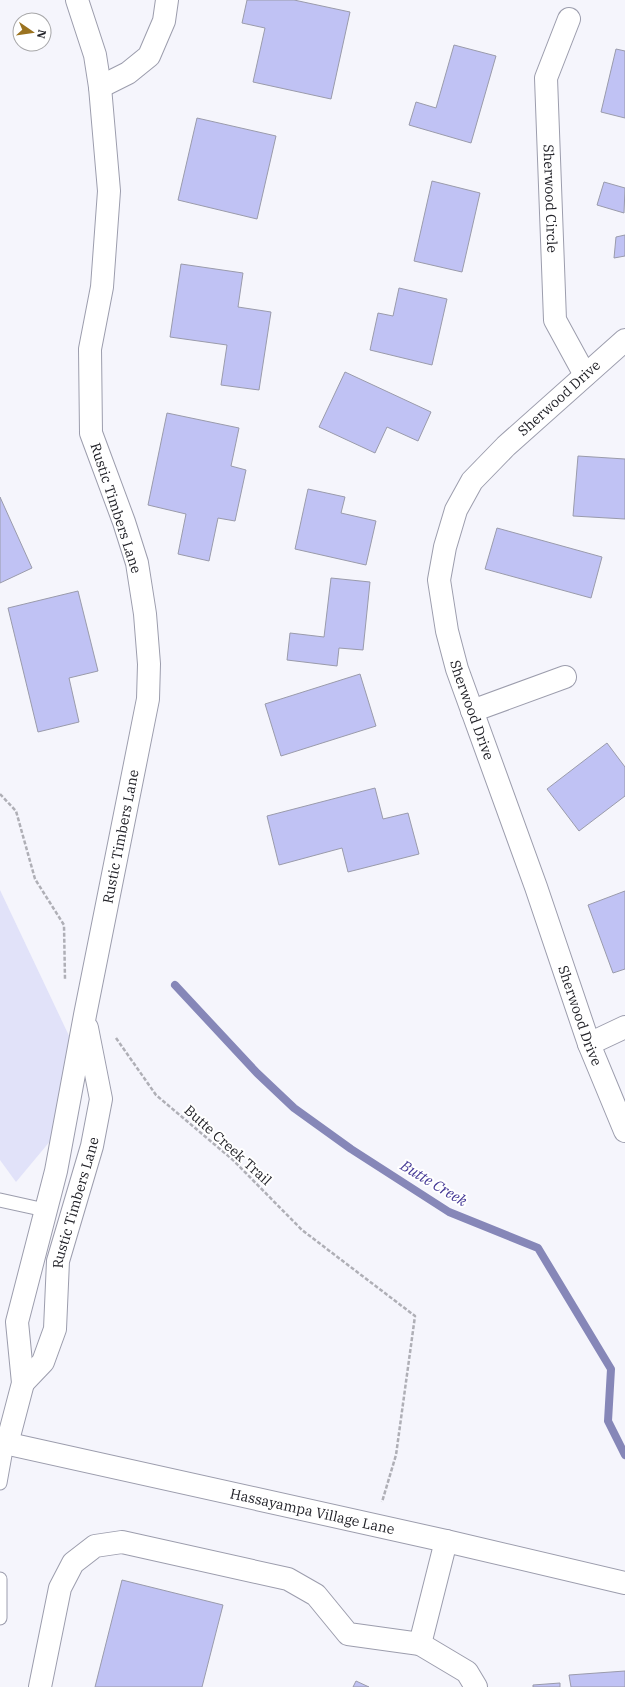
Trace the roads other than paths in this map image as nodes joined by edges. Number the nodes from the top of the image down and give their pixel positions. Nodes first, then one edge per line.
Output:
1 (77, 0) edge
2 (167, 0) edge
3 (569, 19) dead end
4 (100, 87) junction
5 (625, 340) edge
6 (585, 375) junction
7 (565, 678) dead end
8 (472, 711) junction
9 (85, 1012) junction
10 (625, 1027) edge
11 (588, 1044) junction
12 (625, 1131) edge
13 (0, 1200) edge
14 (45, 1210) junction
15 (71, 1217) junction
16 (23, 1383) junction
17 (3, 1443) edge
18 (0, 1484) edge
19 (446, 1541) junction
20 (0, 1579) edge
21 (625, 1584) edge
22 (0, 1618) edge
23 (420, 1644) junction
24 (40, 1687) edge
25 (476, 1687) edge

1 - 4 street, Rustic Timbers Lane
2 - 4 street
3 - 6 street, Sherwood Circle
4 - 9 street, Rustic Timbers Lane
5 - 6 street, Sherwood Drive
6 - 8 street, Sherwood Drive
7 - 8 street
8 - 11 street, Sherwood Drive
9 - 14 street, Rustic Timbers Lane
9 - 15 street, Rustic Timbers Lane
10 - 11 street
11 - 12 street, Sherwood Drive
13 - 14 lane
14 - 15 street
14 - 16 street, Rustic Timbers Lane
15 - 16 street, Rustic Timbers Lane
16 - 17 street, Rustic Timbers Lane
17 - 18 lane
17 - 19 street, Hassayampa Village Lane
19 - 21 street, Hassayampa Village Lane
19 - 23 street
20 - 22 lane
23 - 24 street
23 - 25 street

